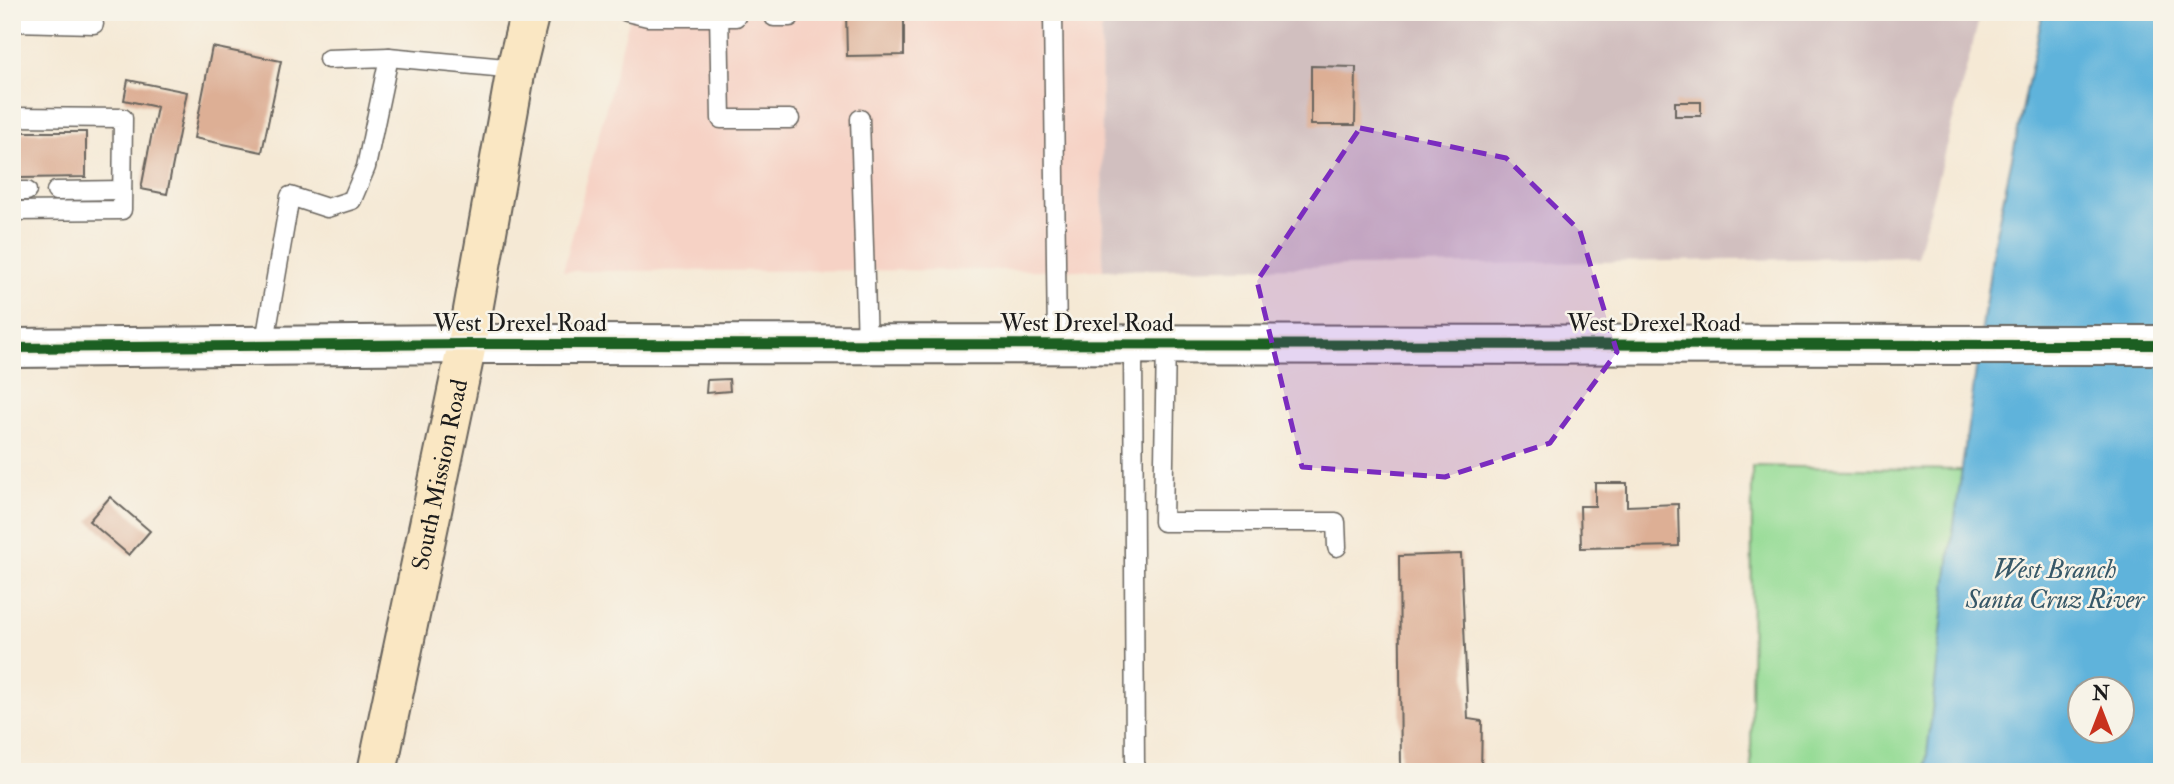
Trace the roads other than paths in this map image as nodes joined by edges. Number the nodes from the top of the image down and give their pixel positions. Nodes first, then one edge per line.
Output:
1 (530, 12) edge
2 (627, 12) edge
3 (1053, 12) edge
4 (724, 16) edge
5 (12, 22) edge
6 (94, 24) dead end
7 (389, 57) junction
8 (328, 60) dead end
9 (516, 69) junction
10 (12, 117) edge
11 (790, 119) dead end
12 (860, 119) dead end
13 (122, 190) junction
14 (56, 191) dead end
15 (12, 211) edge
16 (1155, 343) junction
17 (467, 344) junction
18 (867, 344) junction
19 (1057, 344) junction
20 (2162, 345) edge
21 (264, 347) junction
22 (12, 348) edge
23 (1337, 547) dead end
24 (377, 772) edge
25 (1135, 772) edge

1 - 9 main road, South Mission Road
2 - 4 lane
3 - 19 lane
4 - 11 lane
5 - 6 lane
7 - 8 lane
7 - 9 lane
7 - 21 lane
9 - 17 main road, South Mission Road
10 - 13 lane
12 - 18 lane
13 - 14 lane
13 - 15 lane
16 - 19 street, West Drexel Road
16 - 20 street, West Drexel Road
16 - 23 lane
16 - 25 lane
17 - 18 street, West Drexel Road
17 - 21 street, West Drexel Road
17 - 24 main road, South Mission Road
18 - 19 street, West Drexel Road
21 - 22 street, West Drexel Road

